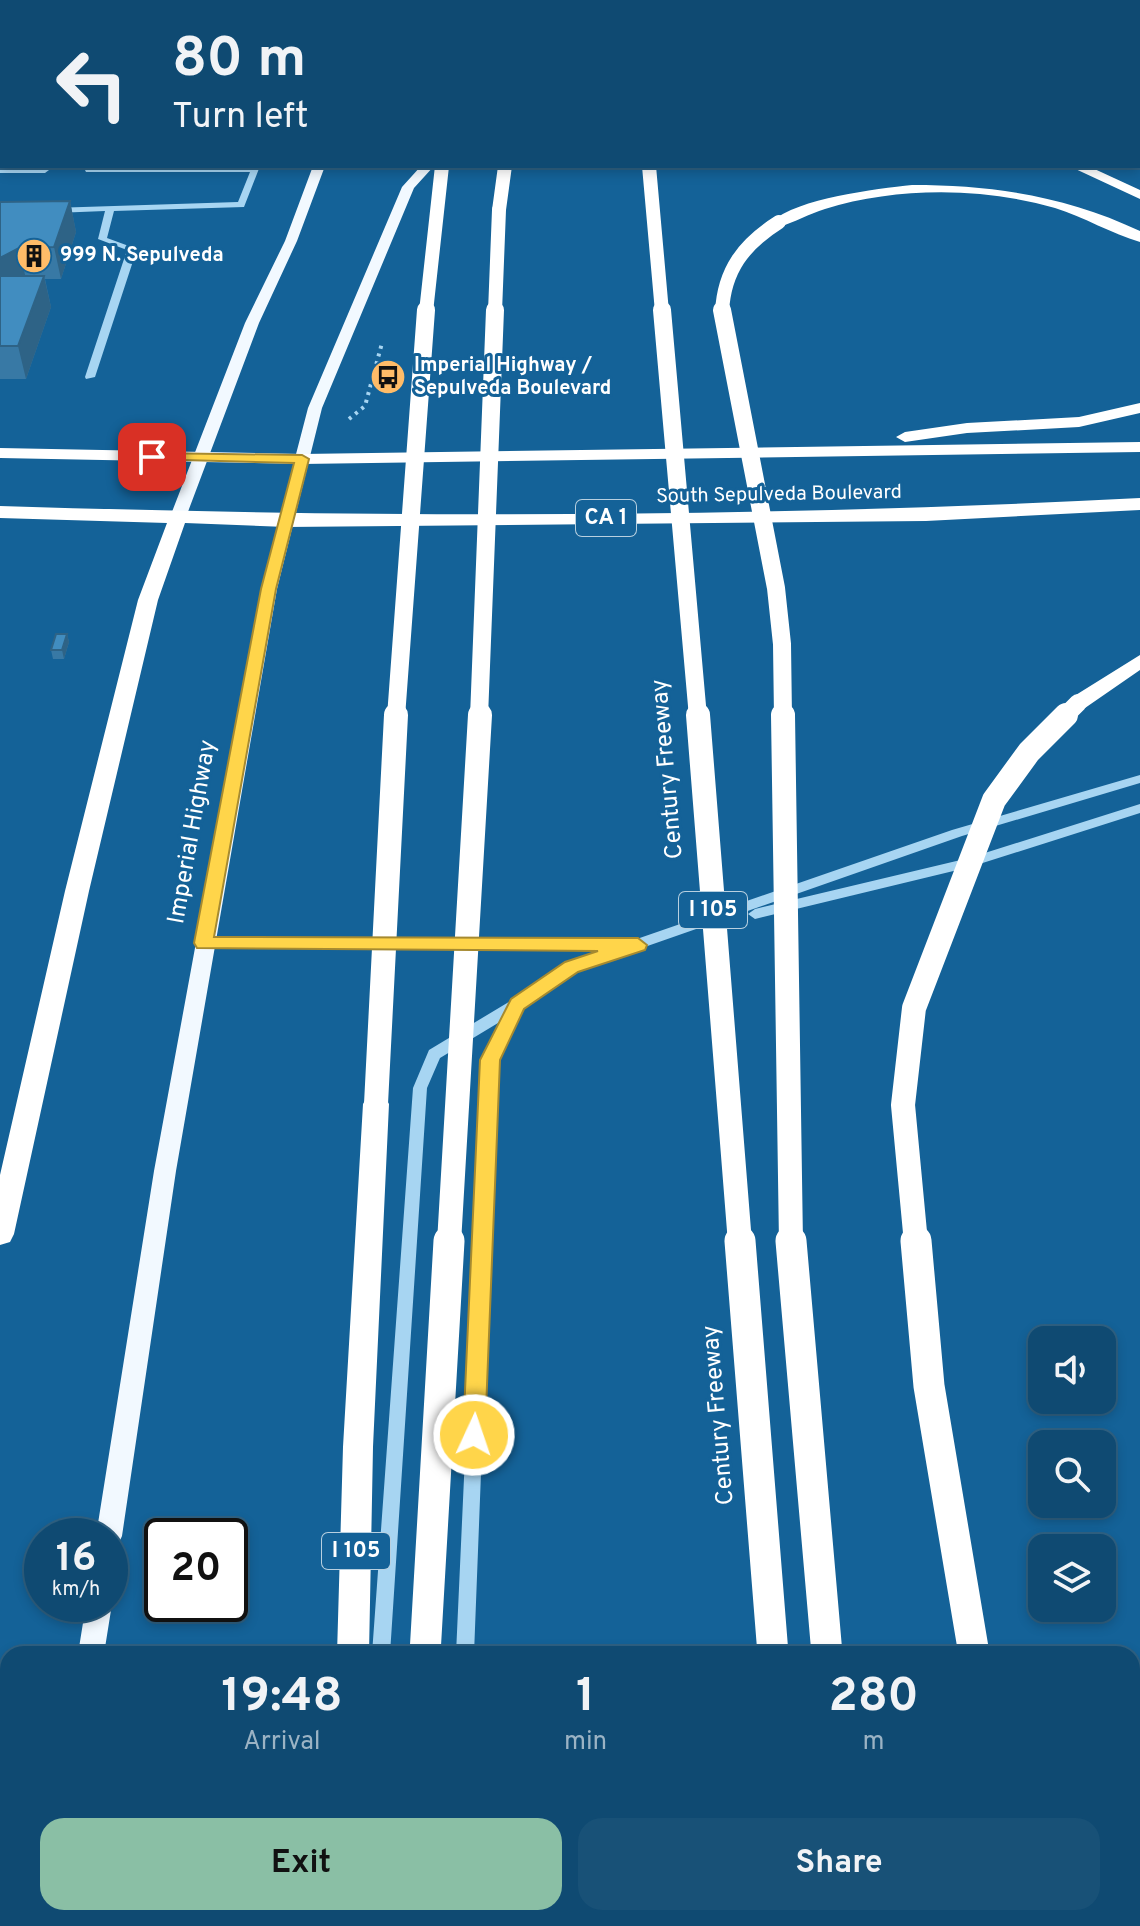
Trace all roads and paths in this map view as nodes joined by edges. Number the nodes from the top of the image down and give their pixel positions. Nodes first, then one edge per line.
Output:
1 (255, 168) edge
2 (318, 168) edge
3 (426, 168) edge
4 (442, 168) edge
5 (505, 168) edge
6 (649, 168) edge
7 (1080, 168) edge
8 (1109, 168) edge
9 (0, 170) edge
10 (45, 170) dead end
11 (89, 170) dead end
12 (1140, 183) edge
13 (1140, 195) edge
14 (110, 209) junction
15 (47, 210) edge
16 (1140, 237) edge
17 (384, 336) dead end
18 (90, 377) dead end
19 (365, 406) dead end
20 (1140, 408) edge
21 (1140, 447) edge
22 (812, 451) junction
23 (0, 453) edge
24 (200, 457) junction
25 (302, 459) junction
26 (1140, 504) edge
27 (0, 512) edge
28 (178, 517) junction
29 (286, 521) junction
30 (1140, 661) edge
31 (1140, 779) edge
32 (1140, 808) edge
33 (680, 931) junction
34 (203, 943) junction
35 (638, 945) junction
36 (517, 1004) junction
37 (0, 1234) edge
38 (112, 1518) edge
39 (96, 1622) edge
40 (92, 1646) edge
41 (353, 1646) edge
42 (382, 1646) edge
43 (425, 1646) edge
44 (465, 1646) edge
45 (772, 1646) edge
46 (826, 1646) edge
47 (973, 1646) edge

1 - 11 street
1 - 14 street
2 - 24 main road
3 - 25 main road, Imperial Highway
4 - 41 highway, I 105, bridge
5 - 43 highway, bridge
6 - 45 highway, Century Freeway / I 105, bridge
7 - 13 highway
8 - 12 highway
9 - 10 street
14 - 15 street
14 - 18 street
16 - 46 highway, bridge
17 - 19 path
20 - 22 highway
21 - 22 highway, South Sepulveda Boulevard
22 - 25 highway, South Sepulveda Boulevard
23 - 24 highway, South Sepulveda Boulevard
24 - 25 highway, South Sepulveda Boulevard
24 - 28 main road
25 - 29 main road, Imperial Highway
26 - 29 highway, South Sepulveda Boulevard / CA 1
27 - 28 highway, CA 1
28 - 29 highway, South Sepulveda Boulevard / CA 1
28 - 37 highway
29 - 34 main road, Imperial Highway
30 - 47 highway, bridge
31 - 33 street
32 - 33 street
33 - 35 street
34 - 35 street
34 - 38 main road, Imperial Highway
35 - 36 street
36 - 42 street
36 - 44 street
39 - 40 main road

